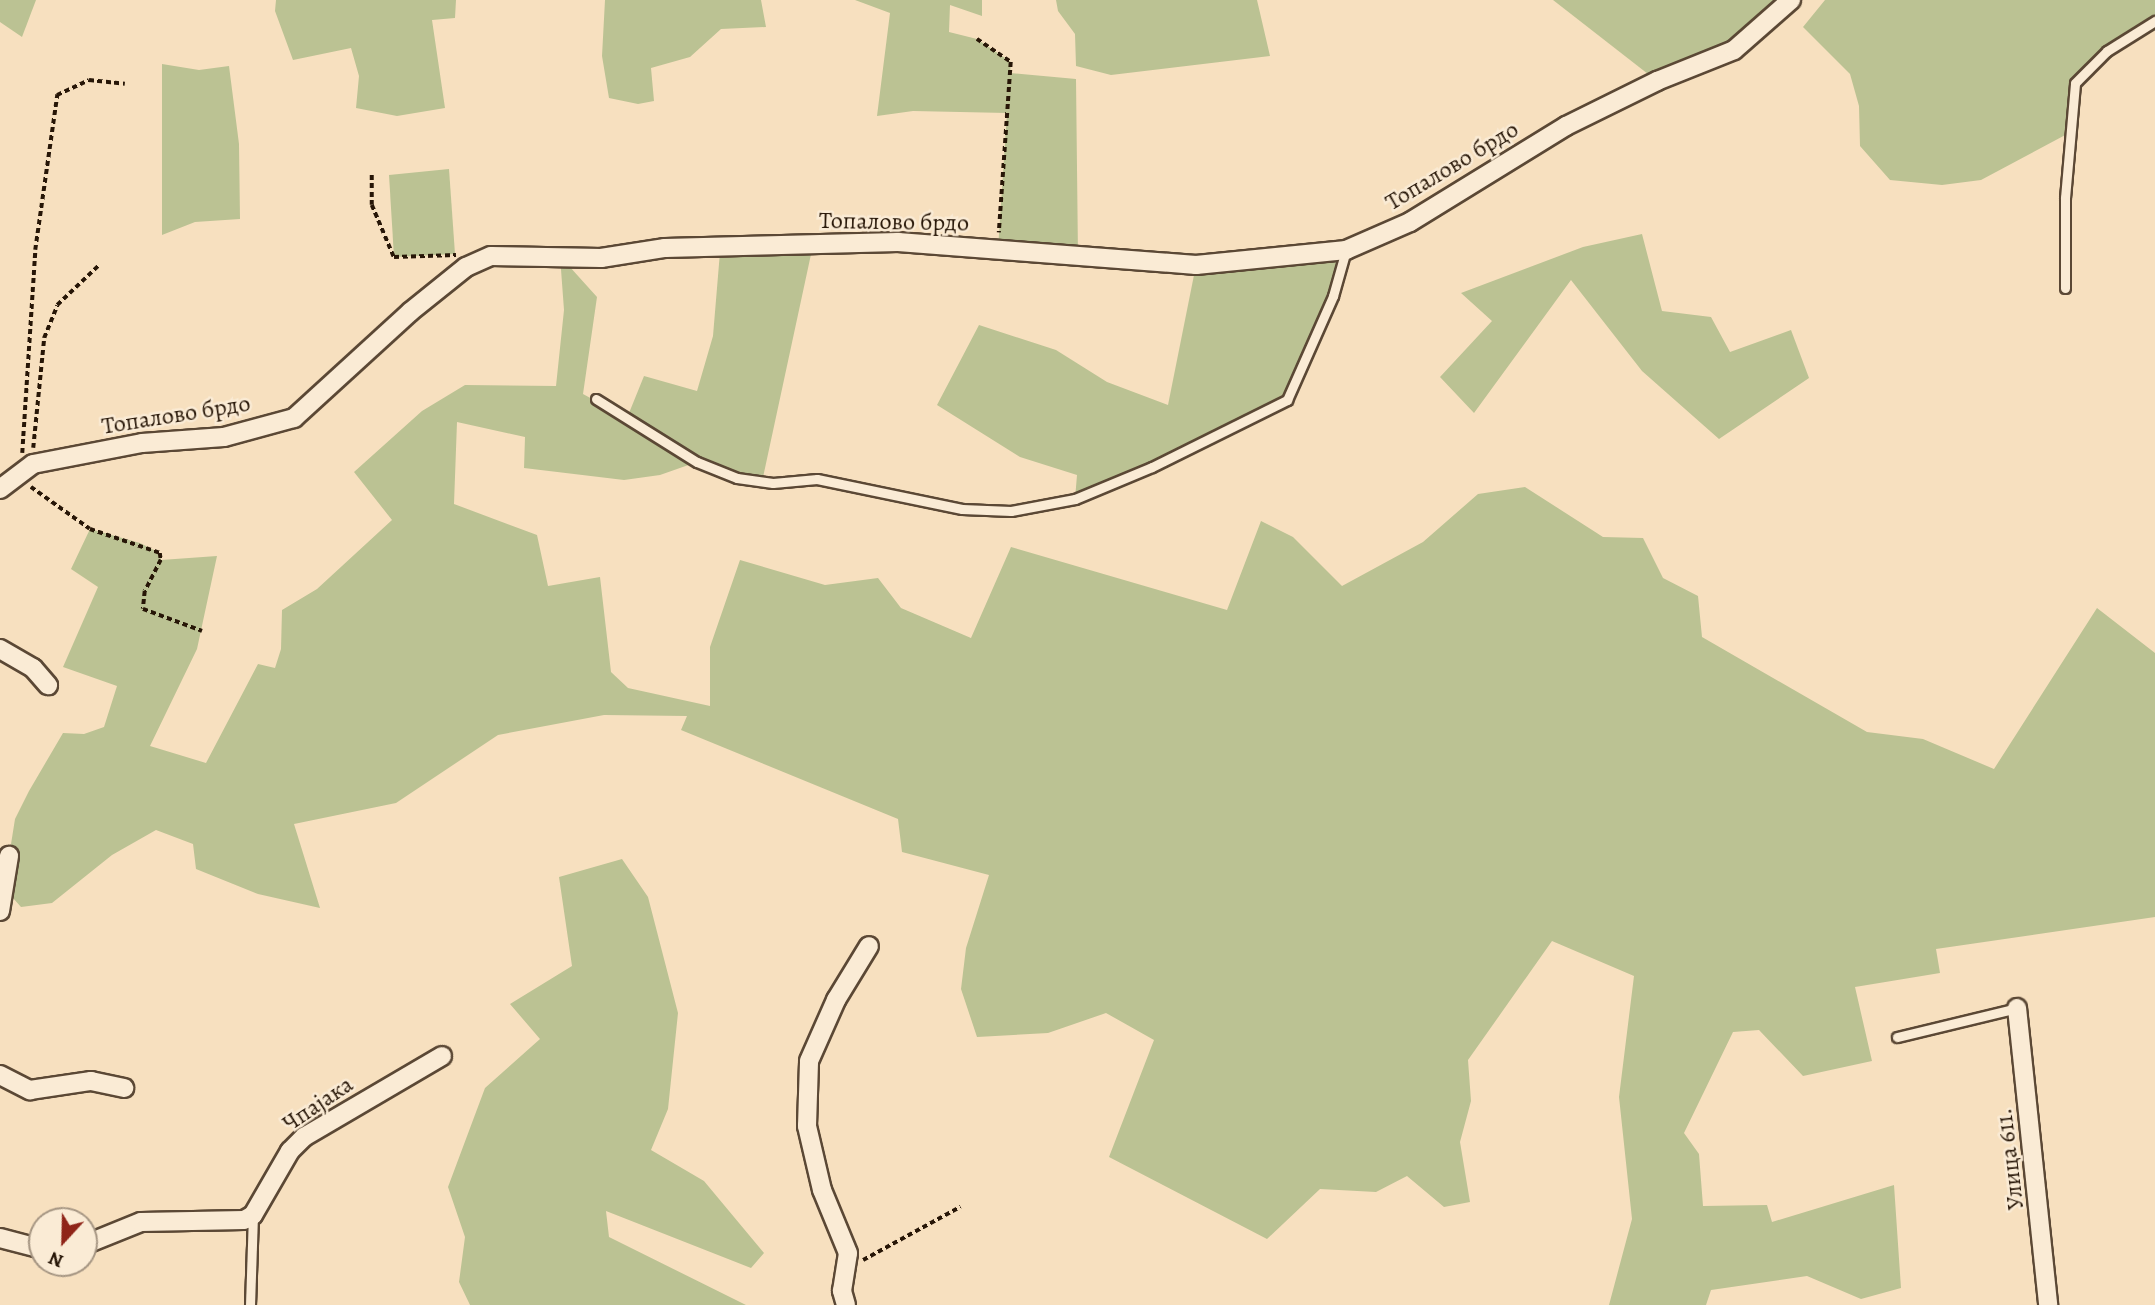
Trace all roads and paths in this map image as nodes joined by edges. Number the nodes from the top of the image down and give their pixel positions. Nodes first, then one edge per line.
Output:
1 (1791, 0) edge
2 (2155, 21) edge
3 (976, 39) dead end
4 (125, 85) dead end
5 (372, 175) dead end
6 (998, 249) junction
7 (1346, 250) junction
8 (98, 266) dead end
9 (466, 267) junction
10 (2065, 288) dead end
11 (596, 399) dead end
12 (27, 470) junction
13 (0, 489) edge
14 (202, 631) dead end
15 (0, 649) edge
16 (48, 685) dead end
17 (9, 856) dead end
18 (0, 911) edge
19 (869, 946) dead end
20 (2017, 1008) joint
21 (1897, 1037) dead end
22 (442, 1056) dead end
23 (0, 1075) edge
24 (124, 1088) dead end
25 (960, 1207) dead end
26 (254, 1215) junction
27 (0, 1238) edge
28 (98, 1239) edge
29 (28, 1245) edge
30 (846, 1269) junction
31 (844, 1298) edge
32 (250, 1305) edge
33 (2048, 1305) edge

1 - 7 street, Топалово брдо
2 - 10 lane
3 - 6 path
4 - 12 path
5 - 9 path
6 - 7 street, Топалово брдо
6 - 9 street, Топалово брдо
7 - 11 lane
8 - 12 path
9 - 12 street, Топалово брдо
12 - 13 street, Топалово брдо
12 - 14 path
15 - 16 street
17 - 18 street
19 - 30 street
20 - 21 lane
20 - 33 street, Улица 611.
22 - 26 street, Чпајака
23 - 24 street
25 - 30 path
26 - 28 street
26 - 32 lane
27 - 29 street
30 - 31 street

